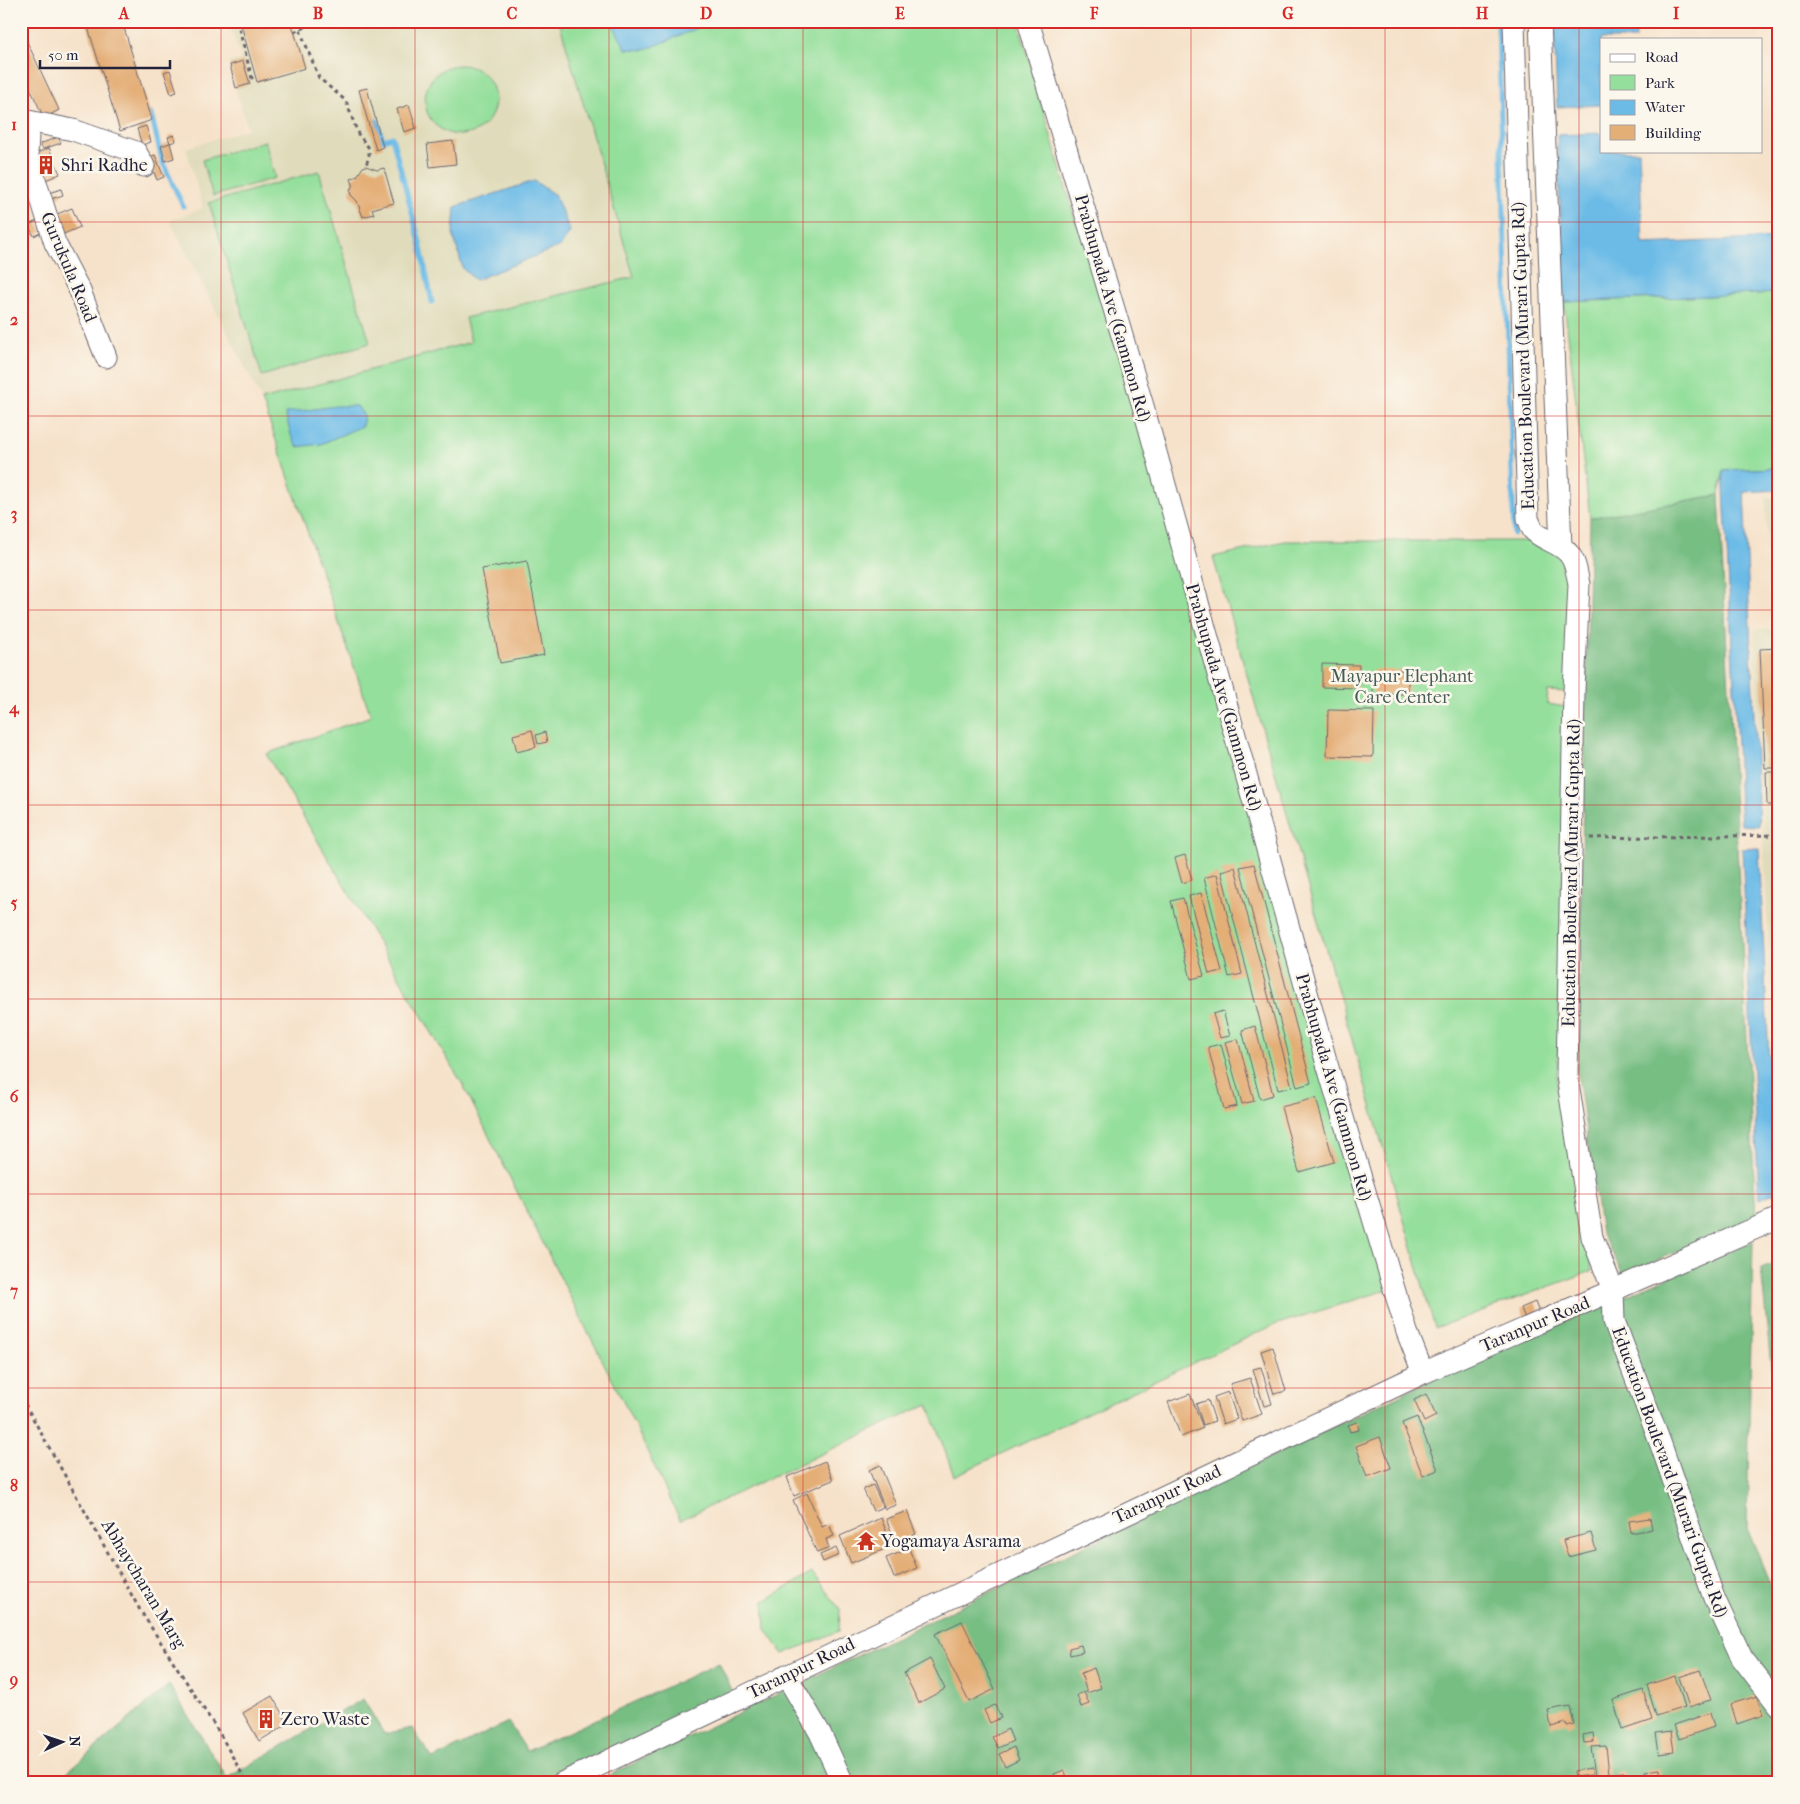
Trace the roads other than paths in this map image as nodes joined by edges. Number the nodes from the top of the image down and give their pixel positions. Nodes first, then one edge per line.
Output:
1 (1028, 21) edge
2 (1514, 21) edge
3 (1540, 21) edge
4 (22, 120) edge
5 (144, 166) dead end
6 (106, 357) dead end
7 (1561, 547) junction
8 (1779, 1218) edge
9 (1612, 1290) junction
10 (1423, 1373) junction
11 (786, 1675) junction
12 (1779, 1706) edge
13 (562, 1783) edge
14 (843, 1783) edge

1 - 10 street, Prabhupada Ave (Gammon Rd)
2 - 7 street, Education Boulevard (Murari Gupta Rd)
3 - 7 street
4 - 5 street
4 - 6 street, Gurukula Road
7 - 9 street, Education Boulevard (Murari Gupta Rd)
8 - 9 street, Taranpur Road
9 - 10 street, Taranpur Road
9 - 12 street, Education Boulevard (Murari Gupta Rd)
10 - 11 street, Taranpur Road
11 - 13 street, Taranpur Road
11 - 14 street

